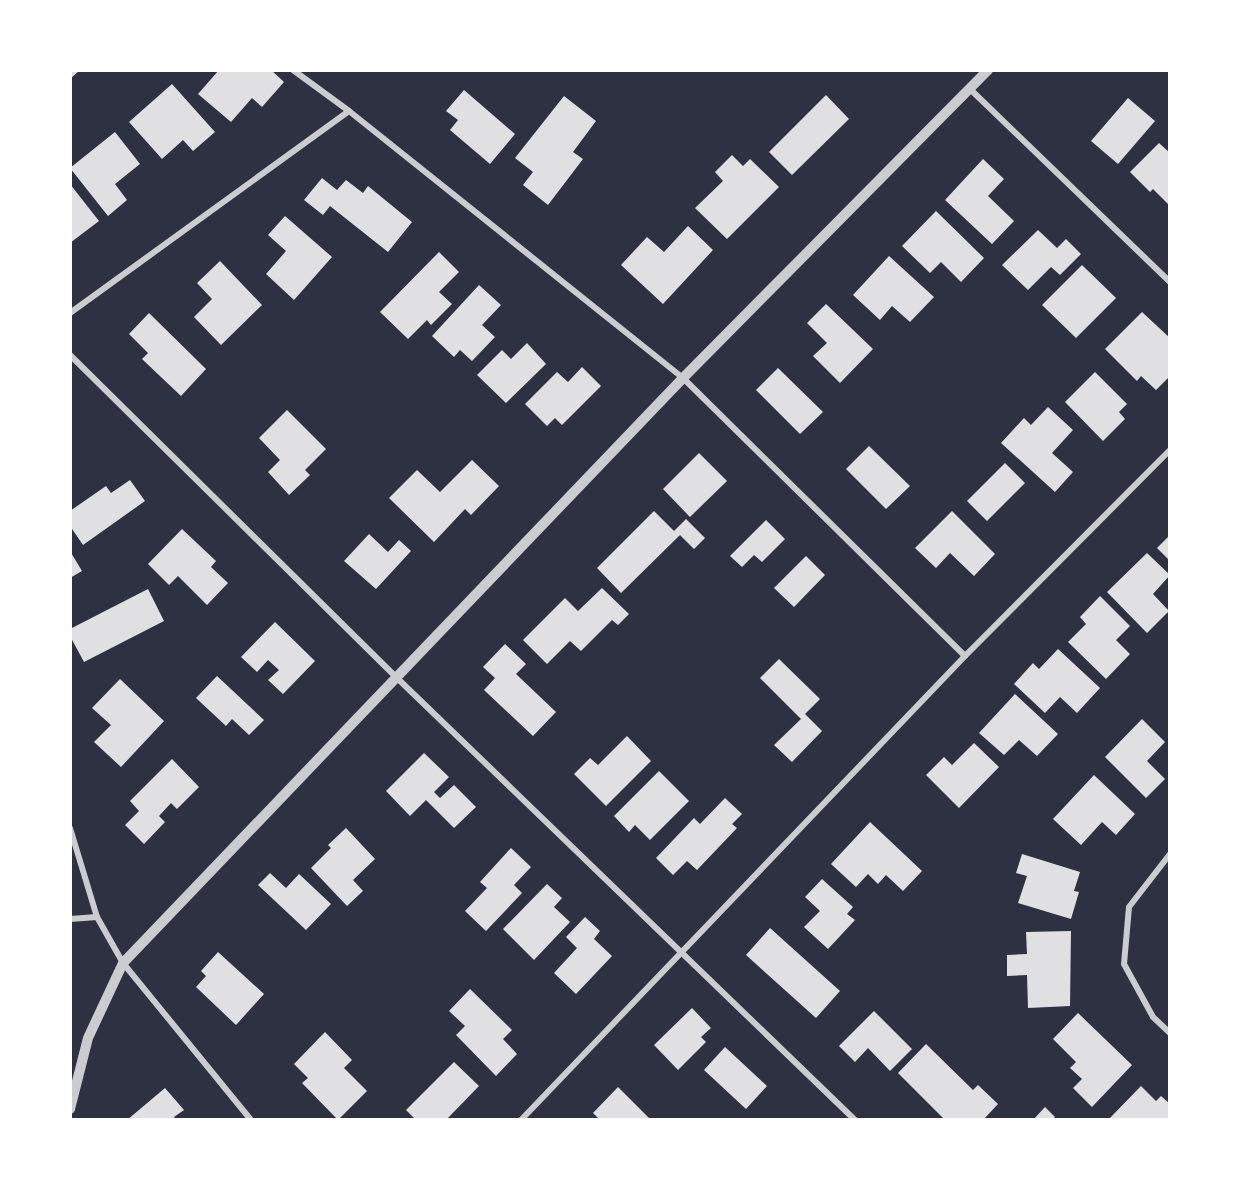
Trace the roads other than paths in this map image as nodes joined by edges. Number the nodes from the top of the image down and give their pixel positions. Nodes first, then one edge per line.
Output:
1 (293, 70) edge
2 (988, 70) edge
3 (970, 89) junction
4 (349, 111) junction
5 (1170, 282) edge
6 (70, 313) edge
7 (70, 355) edge
8 (683, 378) junction
9 (1170, 450) edge
10 (965, 656) junction
11 (396, 677) junction
12 (70, 828) edge
13 (1170, 854) edge
14 (97, 917) junction
15 (70, 919) edge
16 (683, 952) junction
17 (123, 963) junction
18 (1170, 1033) edge
19 (70, 1109) edge
20 (251, 1119) edge
21 (521, 1119) edge
22 (855, 1119) edge

1 - 4 street
2 - 3 street
3 - 5 street
3 - 8 street
4 - 6 street
4 - 8 street
7 - 11 street
8 - 10 street
8 - 11 street
9 - 10 street
10 - 16 street
11 - 16 street
11 - 17 street
12 - 14 street
13 - 18 street
14 - 15 street
14 - 17 street
16 - 21 street
16 - 22 street
17 - 19 street
17 - 20 street

